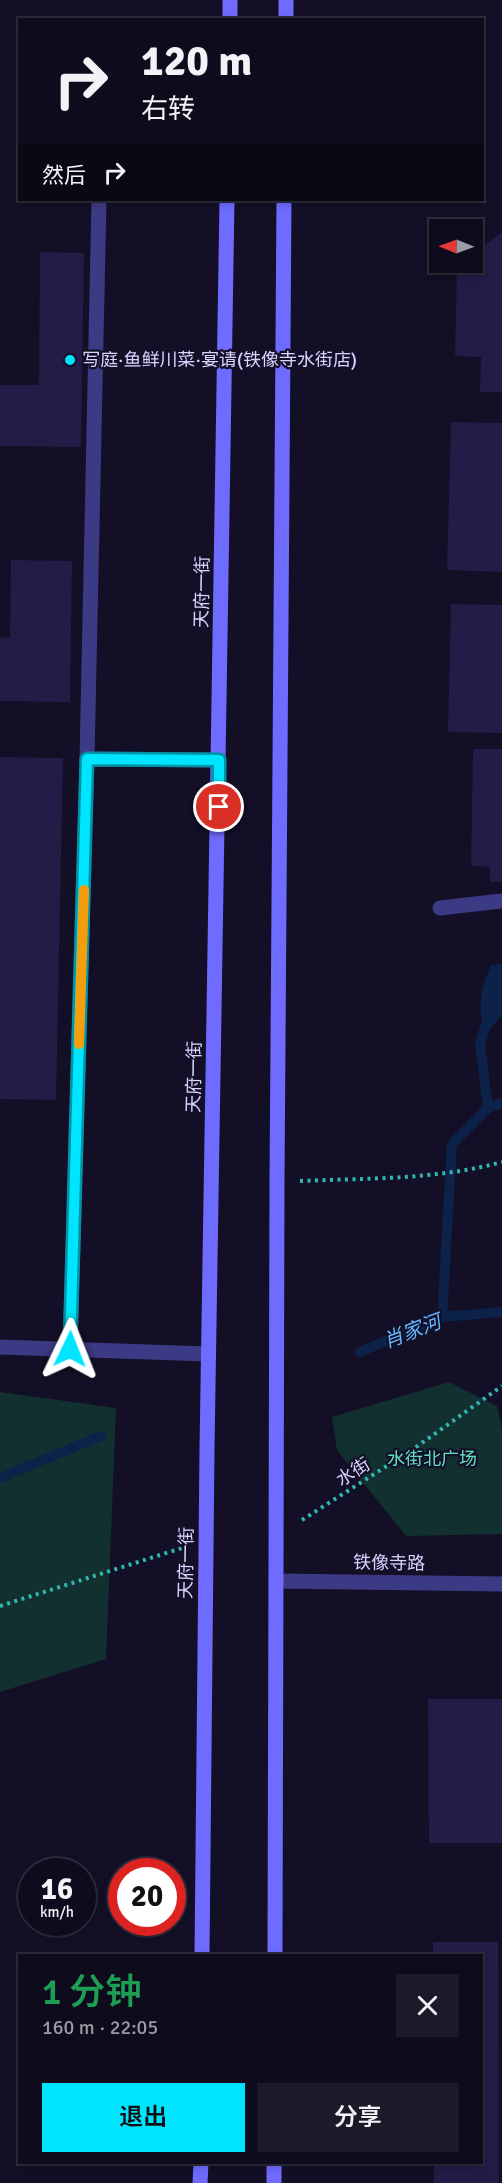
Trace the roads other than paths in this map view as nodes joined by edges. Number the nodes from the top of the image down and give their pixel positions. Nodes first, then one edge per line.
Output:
1 (230, 0) edge
2 (286, 0) edge
3 (230, 18) edge
4 (286, 18) edge
5 (99, 201) edge
6 (228, 201) edge
7 (284, 201) edge
8 (87, 759) junction
9 (219, 760) junction
10 (502, 901) edge
11 (440, 908) dead end
12 (0, 1347) edge
13 (70, 1349) junction
14 (208, 1354) junction
15 (276, 1581) junction
16 (502, 1584) edge
17 (202, 1954) edge
18 (275, 1954) edge
19 (201, 2164) edge
20 (274, 2164) edge
21 (200, 2183) edge
22 (274, 2183) edge

1 - 3 main road
2 - 4 main road
5 - 8 street
6 - 9 main road, 天府一街
7 - 15 main road
8 - 9 street
8 - 13 street
9 - 14 main road, 天府一街
10 - 11 street
12 - 13 street
13 - 14 street
14 - 17 main road, 天府一街
15 - 16 street, 铁像寺路
15 - 18 main road
19 - 21 main road
20 - 22 main road

